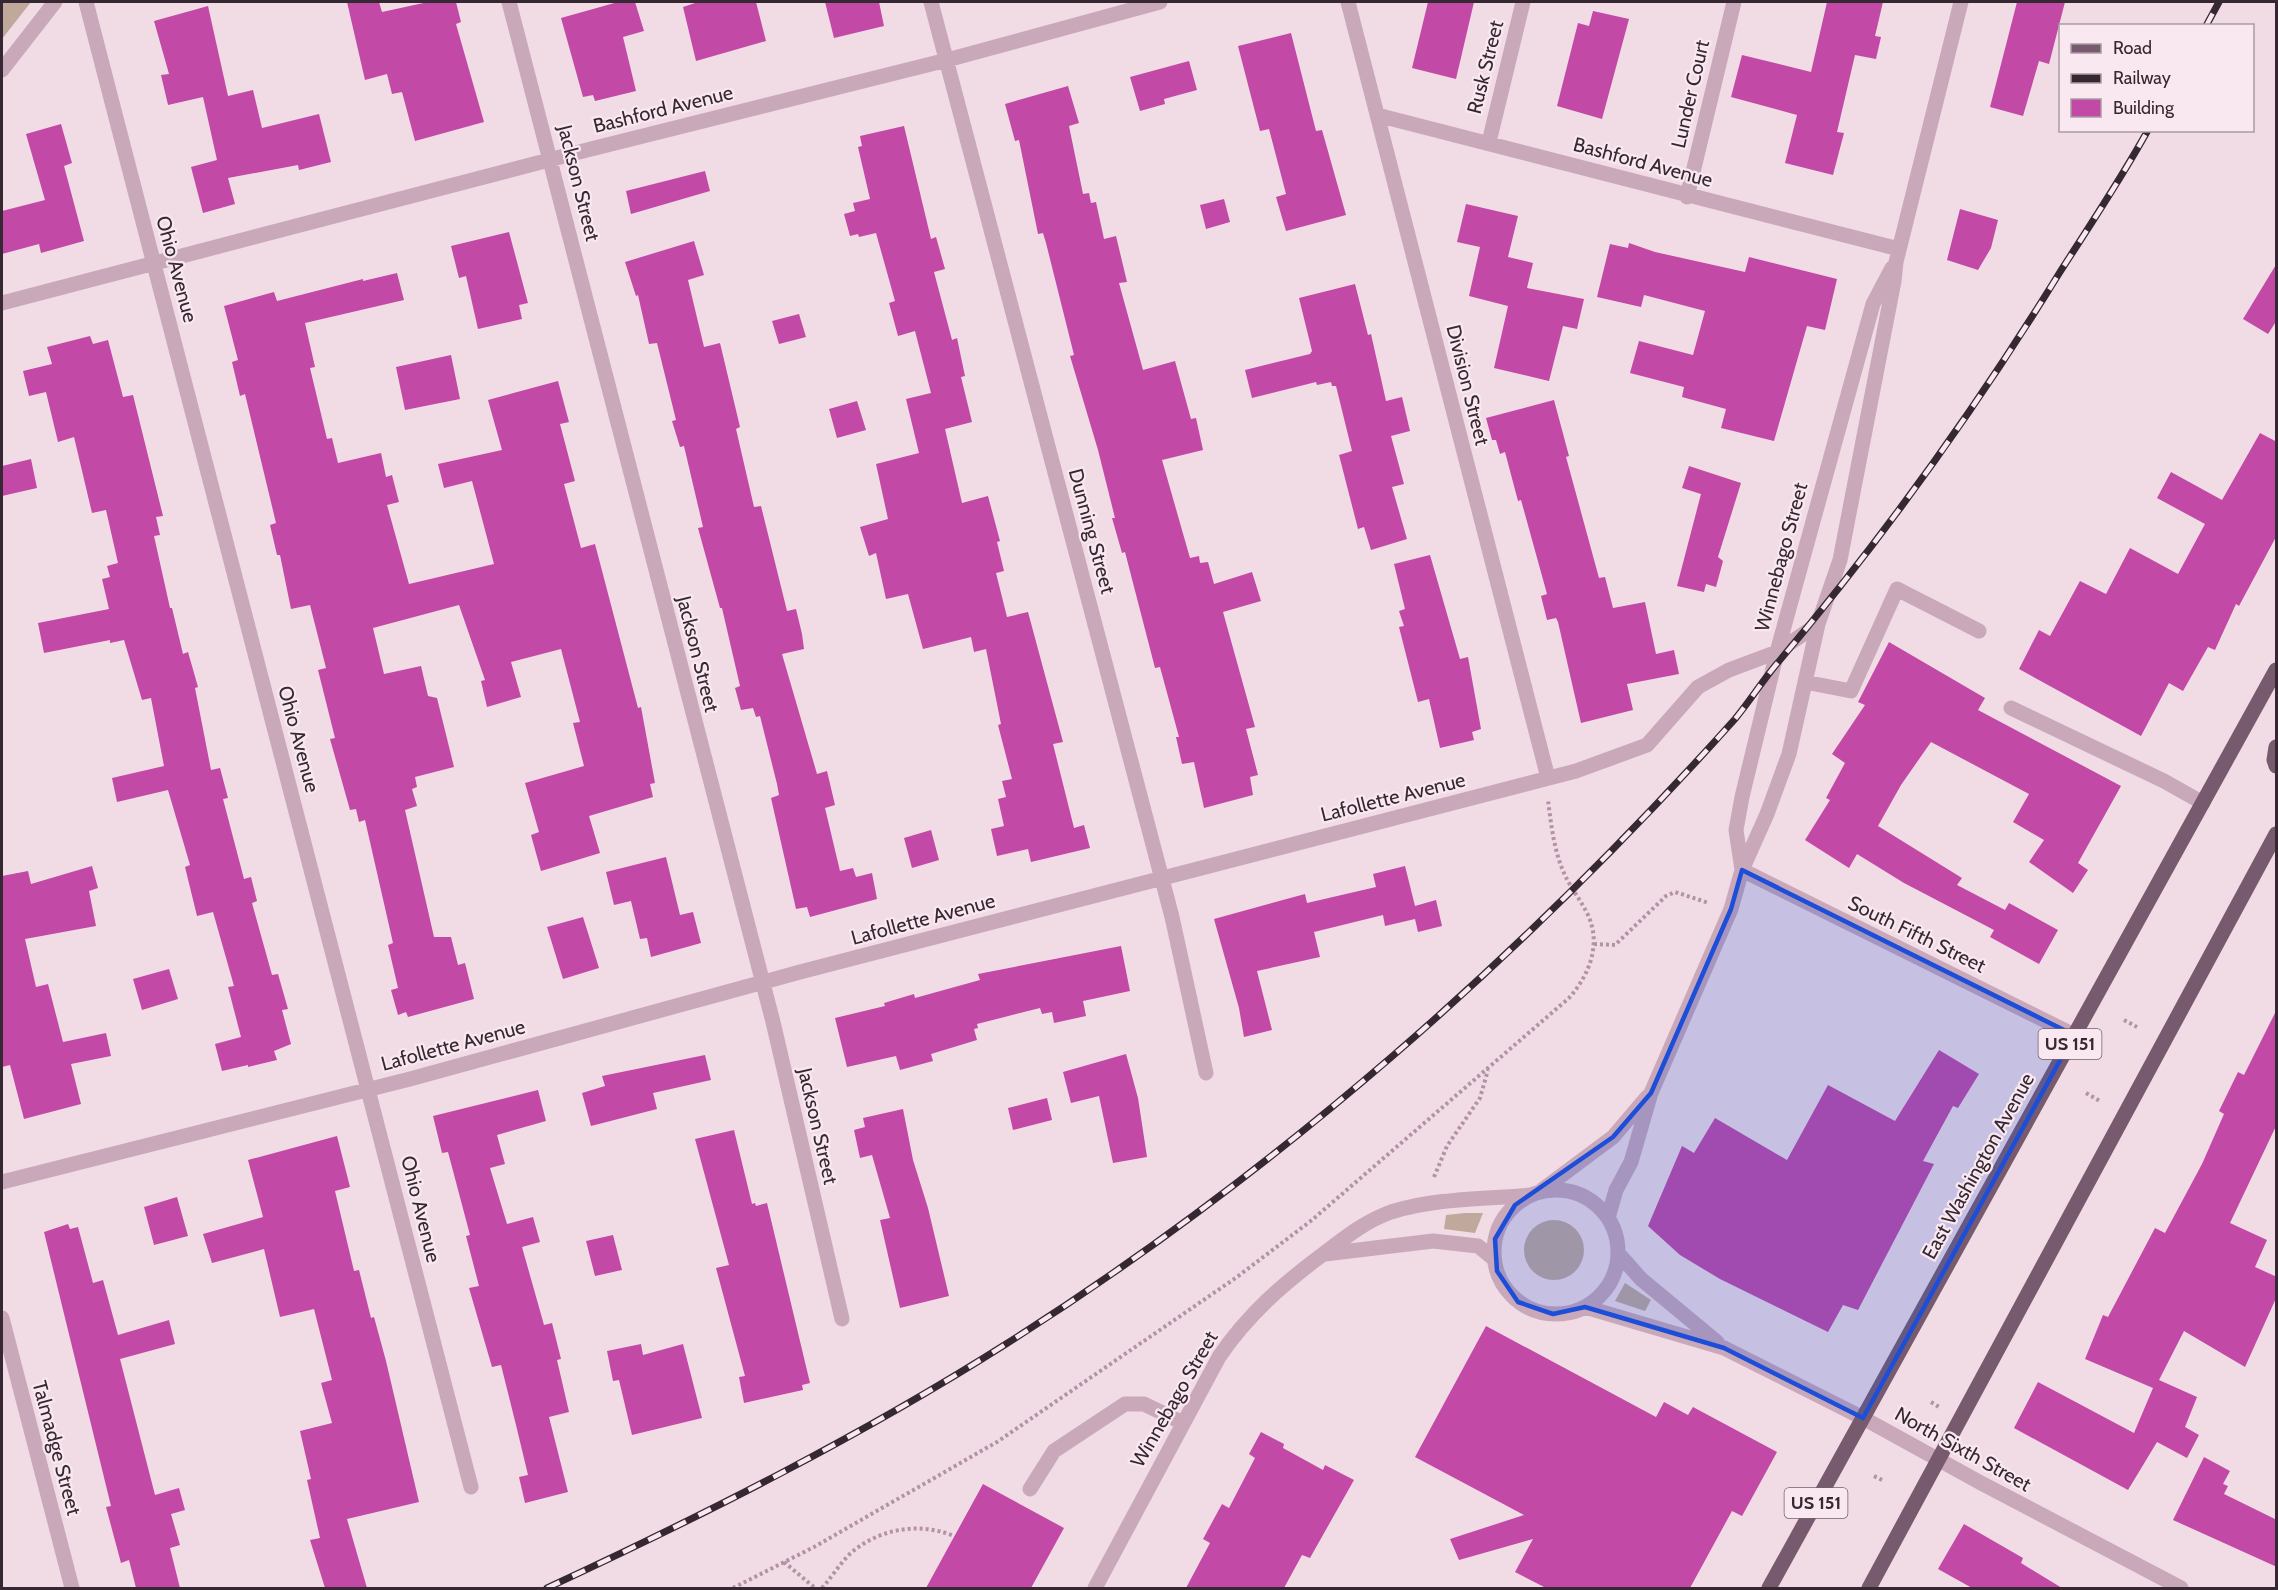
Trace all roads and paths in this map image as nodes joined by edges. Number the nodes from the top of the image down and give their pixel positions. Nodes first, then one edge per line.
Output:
1 (55, 2) edge
2 (86, 2) edge
3 (509, 2) edge
4 (931, 2) edge
5 (1160, 2) edge
6 (1348, 2) edge
7 (1523, 2) edge
8 (1734, 2) edge
9 (1961, 2) edge
10 (947, 60) junction
11 (2, 70) edge
12 (1377, 115) junction
13 (1489, 142) junction
14 (551, 160) junction
15 (1688, 197) junction
16 (1897, 255) junction
17 (154, 263) junction
18 (2, 303) edge
19 (1818, 624) junction
20 (1979, 631) dead end
21 (1777, 652) junction
22 (2277, 670) edge
23 (1805, 682) junction
24 (2011, 708) dead end
25 (2277, 747) edge
26 (2277, 766) edge
27 (1548, 778) junction
28 (2203, 803) junction
29 (2277, 834) edge
30 (1742, 870) junction
31 (1162, 878) junction
32 (1692, 898) dead end
33 (1594, 944) junction
34 (761, 983) junction
35 (2124, 1020) dead end
36 (2137, 1027) dead end
37 (2074, 1035) junction
38 (1488, 1070) junction
39 (1206, 1073) dead end
40 (368, 1089) junction
41 (1651, 1093) junction
42 (2086, 1093) dead end
43 (2100, 1101) dead end
44 (1434, 1177) dead end
45 (2, 1182) edge
46 (1536, 1193) junction
47 (1608, 1218) junction
48 (1618, 1253) junction
49 (1322, 1255) junction
50 (1494, 1259) junction
51 (1585, 1307) junction
52 (2, 1317) edge
53 (842, 1318) dead end
54 (1724, 1348) junction
55 (1931, 1402) dead end
56 (1939, 1407) dead end
57 (1863, 1418) junction
58 (1183, 1423) junction
59 (1941, 1460) junction
60 (1874, 1476) dead end
61 (1884, 1480) dead end
62 (471, 1487) dead end
63 (1030, 1489) dead end
64 (954, 1536) dead end
65 (784, 1562) junction
66 (72, 1588) edge
67 (733, 1588) edge
68 (815, 1588) edge
69 (822, 1588) edge
70 (1095, 1588) edge
71 (1769, 1588) edge
72 (1869, 1588) edge
73 (2181, 1588) edge

1 - 11 street
2 - 17 street, Ohio Avenue
3 - 14 street, Jackson Street
4 - 10 street, Dunning Street
5 - 10 street, Bashford Avenue
6 - 12 street, Division Street
7 - 13 street, Rusk Street
8 - 15 street, Lunder Court
9 - 16 street, Winnebago Street
10 - 14 street, Bashford Avenue
10 - 31 street, Dunning Street
12 - 13 street, Bashford Avenue
12 - 27 street, Division Street
13 - 15 street, Bashford Avenue
14 - 17 street, Bashford Avenue
14 - 34 street, Jackson Street
15 - 16 street, Bashford Avenue
16 - 19 street, Winnebago Street
16 - 21 street, Winnebago Street
17 - 18 street, Bashford Avenue
17 - 40 street, Ohio Avenue
19 - 21 street, Lafollette Avenue
19 - 23 street, Winnebago Street
20 - 23 street
21 - 27 street, Lafollette Avenue
21 - 30 street, Winnebago Street
22 - 28 main road, East Washington Avenue / US 151
23 - 30 street, Winnebago Street
24 - 28 street
25 - 26 main road
27 - 31 street, Lafollette Avenue
27 - 33 path
28 - 37 main road, East Washington Avenue / US 151
29 - 59 main road
30 - 37 street, South Fifth Street
30 - 41 street, Winnebago Street
31 - 34 street, Lafollette Avenue
31 - 39 street, Dunning Street
32 - 33 path
33 - 38 path
34 - 40 street, Lafollette Avenue
34 - 53 street, Jackson Street
35 - 36 path
37 - 57 main road, East Washington Avenue / US 151
38 - 44 path
38 - 65 path
40 - 45 street, Lafollette Avenue
40 - 62 street, Ohio Avenue
41 - 46 street, Winnebago Street
41 - 47 street, Winnebago Street
42 - 43 path
46 - 47 street
46 - 49 street, Winnebago Street
46 - 50 street
47 - 48 street
48 - 51 street
48 - 54 street, North Sixth Street
49 - 50 street, Winnebago Street
49 - 58 street, Winnebago Street
50 - 51 street
51 - 54 street, North Sixth Street
52 - 66 street, Talmadge Street
54 - 57 street, North Sixth Street
55 - 56 path
57 - 59 street, North Sixth Street
57 - 71 main road, East Washington Avenue / US 151
58 - 63 street
58 - 70 street, Winnebago Street
59 - 72 main road
59 - 73 street, North Sixth Street
60 - 61 path
64 - 69 path
65 - 67 path
65 - 68 path

